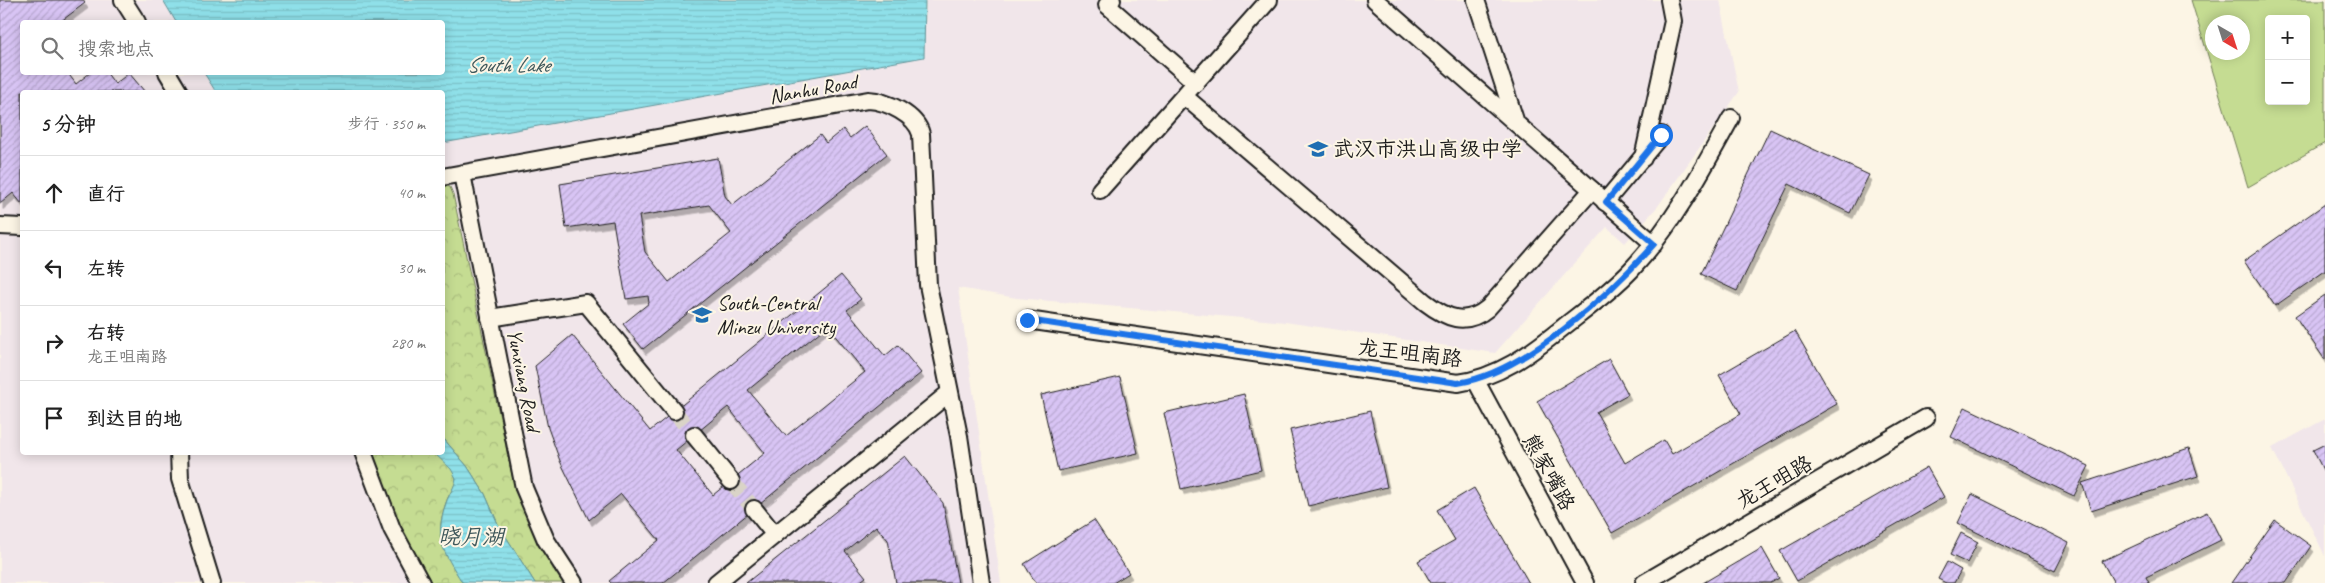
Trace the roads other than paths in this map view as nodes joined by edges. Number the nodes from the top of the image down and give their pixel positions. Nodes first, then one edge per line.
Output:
1 (123, 0) edge
2 (1112, 0) edge
3 (1269, 0) edge
4 (1476, 0) edge
5 (1669, 0) edge
6 (1382, 2) edge
7 (136, 20) edge
8 (169, 75) edge
9 (1196, 83) junction
10 (179, 90) edge
11 (1184, 96) junction
12 (1731, 118) dead end
13 (1516, 123) junction
14 (1661, 135) dead end
15 (1643, 158) junction
16 (462, 174) junction
17 (445, 177) edge
18 (1100, 190) dead end
19 (1592, 190) junction
20 (1606, 202) junction
21 (0, 226) edge
22 (20, 227) edge
23 (1654, 244) junction
24 (490, 318) junction
25 (1027, 320) dead end
26 (1476, 381) junction
27 (949, 393) junction
28 (674, 411) tunnel mouth
29 (1926, 418) dead end
30 (694, 435) tunnel mouth
31 (179, 455) edge
32 (364, 455) edge
33 (731, 481) tunnel mouth
34 (754, 509) tunnel mouth
35 (775, 535) junction
36 (212, 583) edge
37 (421, 583) edge
38 (574, 583) edge
39 (716, 583) edge
40 (981, 583) edge
41 (1585, 583) edge
42 (1644, 583) edge

1 - 7 street
2 - 9 street
3 - 9 street
4 - 13 street
5 - 15 street
6 - 13 street
8 - 10 street
9 - 11 street
11 - 18 street
11 - 19 street
12 - 23 street, 龙王咀南路
13 - 19 street
14 - 15 street
15 - 20 street
16 - 17 street, Nanhu Road
16 - 24 street, Yunxiang Road
16 - 27 street, Nanhu Road
19 - 20 street
20 - 23 street
21 - 22 street
23 - 26 street, 龙王咀南路
24 - 28 street
24 - 38 street, Yunxiang Road
25 - 26 street, 龙王咀南路
26 - 41 street, 熊家嘴路
27 - 35 street
27 - 40 street
29 - 42 street, 龙王咀路
30 - 33 street
31 - 36 street
32 - 37 street
34 - 35 street
35 - 39 street

